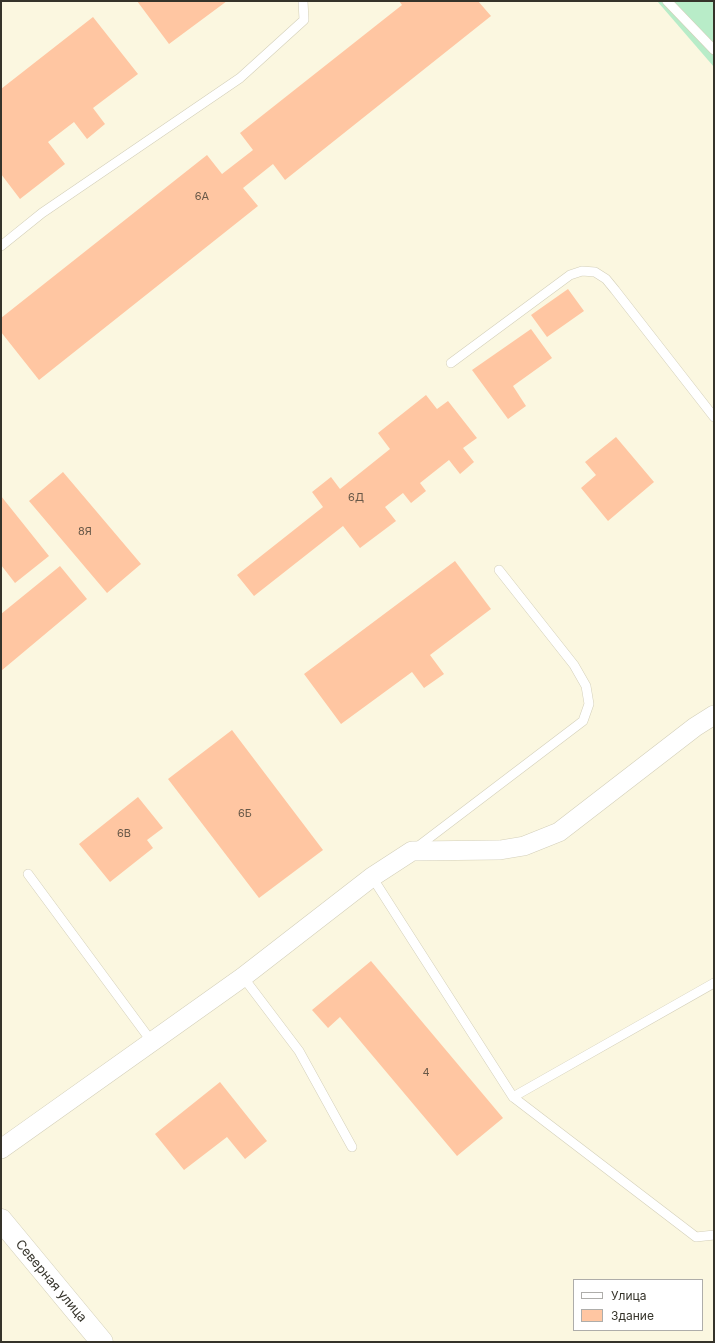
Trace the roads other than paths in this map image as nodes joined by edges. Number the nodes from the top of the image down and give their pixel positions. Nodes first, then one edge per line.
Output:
1 (303, 1) edge
2 (667, 1) edge
3 (714, 50) edge
4 (1, 246) edge
5 (451, 363) dead end
6 (714, 417) edge
7 (499, 570) dead end
8 (714, 706) edge
9 (714, 715) edge
10 (695, 727) junction
11 (412, 851) junction
12 (28, 874) dead end
13 (372, 877) junction
14 (243, 976) junction
15 (714, 983) edge
16 (152, 1042) junction
17 (513, 1097) junction
18 (352, 1147) dead end
19 (1, 1149) edge
20 (1, 1220) edge
21 (714, 1235) edge
22 (102, 1342) edge

1 - 4 lane
2 - 3 lane
5 - 6 lane
7 - 11 lane
8 - 10 street
9 - 10 street
10 - 11 street
11 - 13 street
12 - 16 lane
13 - 14 street
13 - 17 lane
14 - 16 street
14 - 18 lane
15 - 17 lane
16 - 19 street
17 - 21 lane
20 - 22 main road, Северная улица

